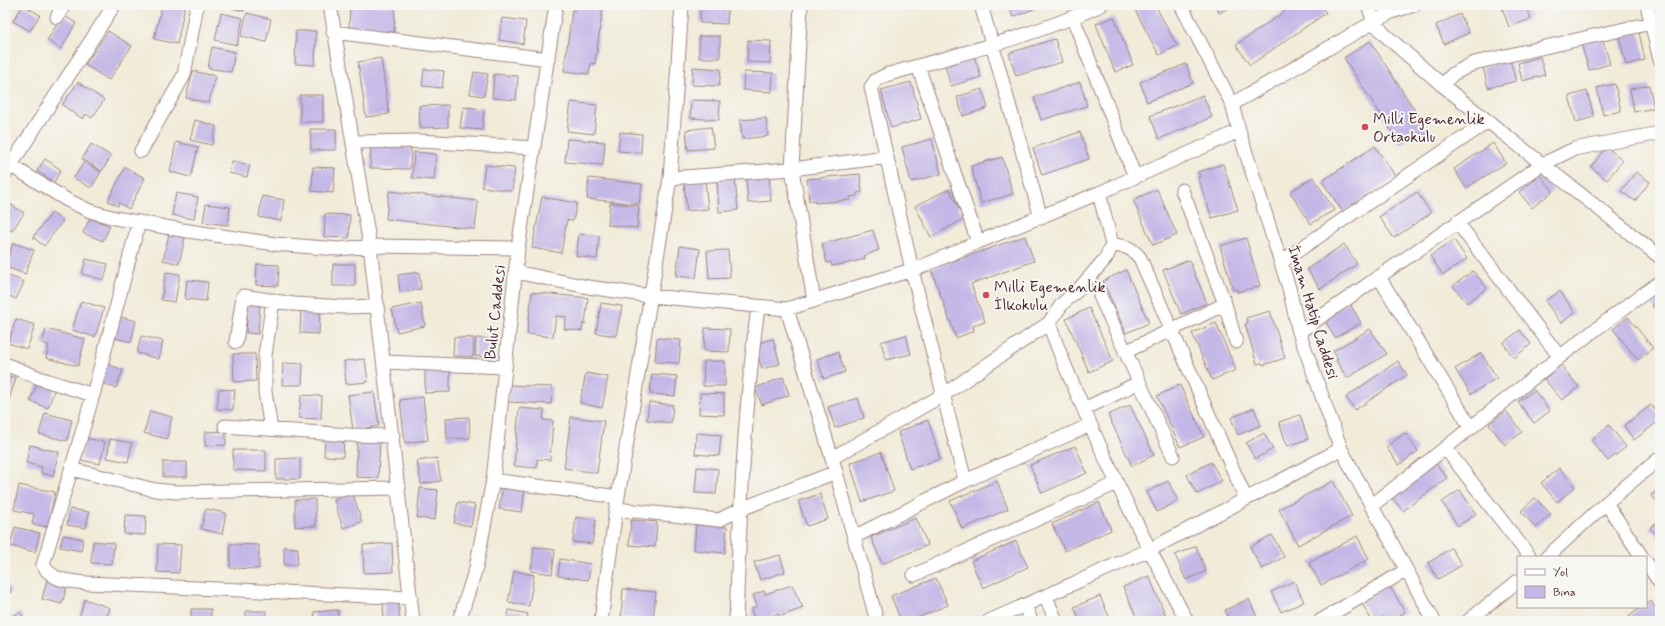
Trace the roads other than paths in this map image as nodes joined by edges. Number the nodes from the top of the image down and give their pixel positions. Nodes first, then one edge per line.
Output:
1 (64, 5) edge
2 (114, 5) edge
3 (197, 5) edge
4 (330, 5) edge
5 (556, 5) edge
6 (682, 5) edge
7 (801, 5) edge
8 (981, 5) edge
9 (1101, 5) edge
10 (1181, 5) edge
11 (1368, 5) edge
12 (1414, 5) edge
13 (1647, 5) edge
14 (57, 17) dead end
15 (1073, 18) junction
16 (1374, 22) junction
17 (1656, 22) edge
18 (334, 32) junction
19 (992, 46) junction
20 (548, 59) junction
21 (1660, 60) edge
22 (918, 66) junction
23 (1442, 85) junction
24 (1232, 104) junction
25 (1487, 122) junction
26 (1239, 131) junction
27 (1660, 134) edge
28 (352, 142) junction
29 (534, 148) junction
30 (141, 151) dead end
31 (887, 157) junction
32 (1541, 165) junction
33 (7, 167) edge
34 (792, 169) junction
35 (1135, 177) junction
36 (670, 178) junction
37 (1182, 190) dead end
38 (1099, 193) junction
39 (1041, 218) junction
40 (139, 222) junction
41 (1457, 222) junction
42 (978, 242) junction
43 (1112, 245) junction
44 (370, 246) junction
45 (518, 248) junction
46 (1660, 257) edge
47 (1281, 262) junction
48 (912, 270) junction
49 (516, 272) junction
50 (1379, 277) junction
51 (1660, 282) edge
52 (651, 296) junction
53 (1100, 296) dead end
54 (273, 300) junction
55 (814, 301) junction
56 (1224, 304) junction
57 (378, 306) junction
58 (758, 307) junction
59 (787, 309) junction
60 (1049, 323) junction
61 (1173, 330) junction
62 (1299, 332) junction
63 (236, 342) dead end
64 (1236, 342) dead end
65 (1125, 352) junction
66 (1559, 356) junction
67 (384, 362) junction
68 (5, 364) edge
69 (505, 367) junction
70 (1138, 383) junction
71 (93, 395) junction
72 (943, 395) junction
73 (1084, 410) junction
74 (1090, 425) junction
75 (225, 426) dead end
76 (1471, 428) junction
77 (270, 429) junction
78 (393, 436) junction
79 (1341, 449) junction
80 (1446, 449) junction
81 (1173, 456) dead end
82 (832, 458) junction
83 (1660, 458) edge
84 (71, 469) junction
85 (836, 472) junction
86 (493, 480) junction
87 (965, 481) junction
88 (1117, 483) junction
89 (399, 488) junction
90 (1246, 499) junction
91 (617, 503) junction
92 (1606, 503) junction
93 (1371, 506) junction
94 (741, 509) junction
95 (854, 537) junction
96 (1149, 550) junction
97 (1529, 556) edge
98 (1548, 556) edge
99 (1641, 556) edge
100 (1647, 564) edge
101 (1406, 571) junction
102 (914, 575) dead end
103 (1517, 582) edge
104 (1660, 583) edge
105 (1046, 597) junction
106 (411, 598) junction
107 (1026, 606) junction
108 (413, 621) edge
109 (459, 621) edge
110 (601, 621) edge
111 (736, 621) edge
112 (877, 621) edge
113 (989, 621) edge
114 (1031, 621) edge
115 (1056, 621) edge
116 (1187, 621) edge
117 (1320, 621) edge
118 (1434, 621) edge
119 (1468, 621) edge

1 - 14 street
2 - 33 street
3 - 30 street
4 - 18 street
5 - 20 street, Bulut Caddesi
6 - 36 street
7 - 34 street
8 - 19 street
9 - 15 street
10 - 24 street, İmam Hatip Caddesi
11 - 16 street
12 - 16 street
13 - 17 street
15 - 19 street
15 - 35 street
16 - 23 street
16 - 24 street
17 - 21 street
17 - 23 street
18 - 20 street
18 - 28 street
19 - 22 street
19 - 39 street
20 - 29 street, Bulut Caddesi
22 - 31 street
22 - 42 street
23 - 25 street
24 - 26 street, İmam Hatip Caddesi
25 - 32 street
25 - 47 street
26 - 35 street
26 - 47 street, İmam Hatip Caddesi
27 - 32 street
28 - 29 street
28 - 44 street
29 - 45 street, Bulut Caddesi
31 - 34 street
31 - 48 street
32 - 41 street
32 - 46 street
33 - 40 street
34 - 36 street
34 - 55 street
35 - 38 street
36 - 52 street
37 - 56 street
38 - 39 street
38 - 43 street
39 - 42 street
40 - 44 street
40 - 71 street
41 - 50 street
41 - 66 street
42 - 48 street
43 - 60 street
43 - 61 street
44 - 45 street
44 - 57 street
45 - 49 street, Bulut Caddesi
47 - 62 street, İmam Hatip Caddesi
48 - 55 street
48 - 72 street
49 - 52 street
49 - 69 street, Bulut Caddesi
50 - 62 street
50 - 76 street
51 - 66 street
52 - 58 street
52 - 91 street
53 - 65 street
54 - 57 street
54 - 63 street
54 - 77 street
55 - 59 street
56 - 61 street
56 - 64 street
57 - 67 street
58 - 59 street
58 - 94 street
59 - 82 street
60 - 72 street
60 - 73 street
61 - 65 street
61 - 90 street
62 - 79 street, İmam Hatip Caddesi
65 - 70 street
66 - 76 street
67 - 69 street
67 - 78 street
68 - 71 street
69 - 86 street, Bulut Caddesi
70 - 73 street
70 - 81 street
71 - 84 street
72 - 82 street
72 - 87 street
73 - 74 street
74 - 87 street
74 - 88 street
75 - 77 street
76 - 80 street
77 - 78 street
78 - 89 street
79 - 90 street
79 - 93 street, İmam Hatip Caddesi
80 - 93 street
80 - 97 street
82 - 85 street
83 - 92 street
84 - 89 street
84 - 106 street
85 - 94 street
85 - 95 street
86 - 91 street
86 - 109 street, Bulut Caddesi
87 - 95 street
88 - 96 street
88 - 102 street
89 - 106 street
90 - 96 street
91 - 94 street
91 - 110 street
92 - 98 street
92 - 99 street
93 - 101 street, İmam Hatip Caddesi
94 - 111 street
95 - 112 street
96 - 105 street
96 - 116 street
100 - 104 street
101 - 117 street
101 - 118 street, İmam Hatip Caddesi
103 - 119 street
105 - 107 street
105 - 115 street
106 - 108 street
107 - 113 street
107 - 114 street

